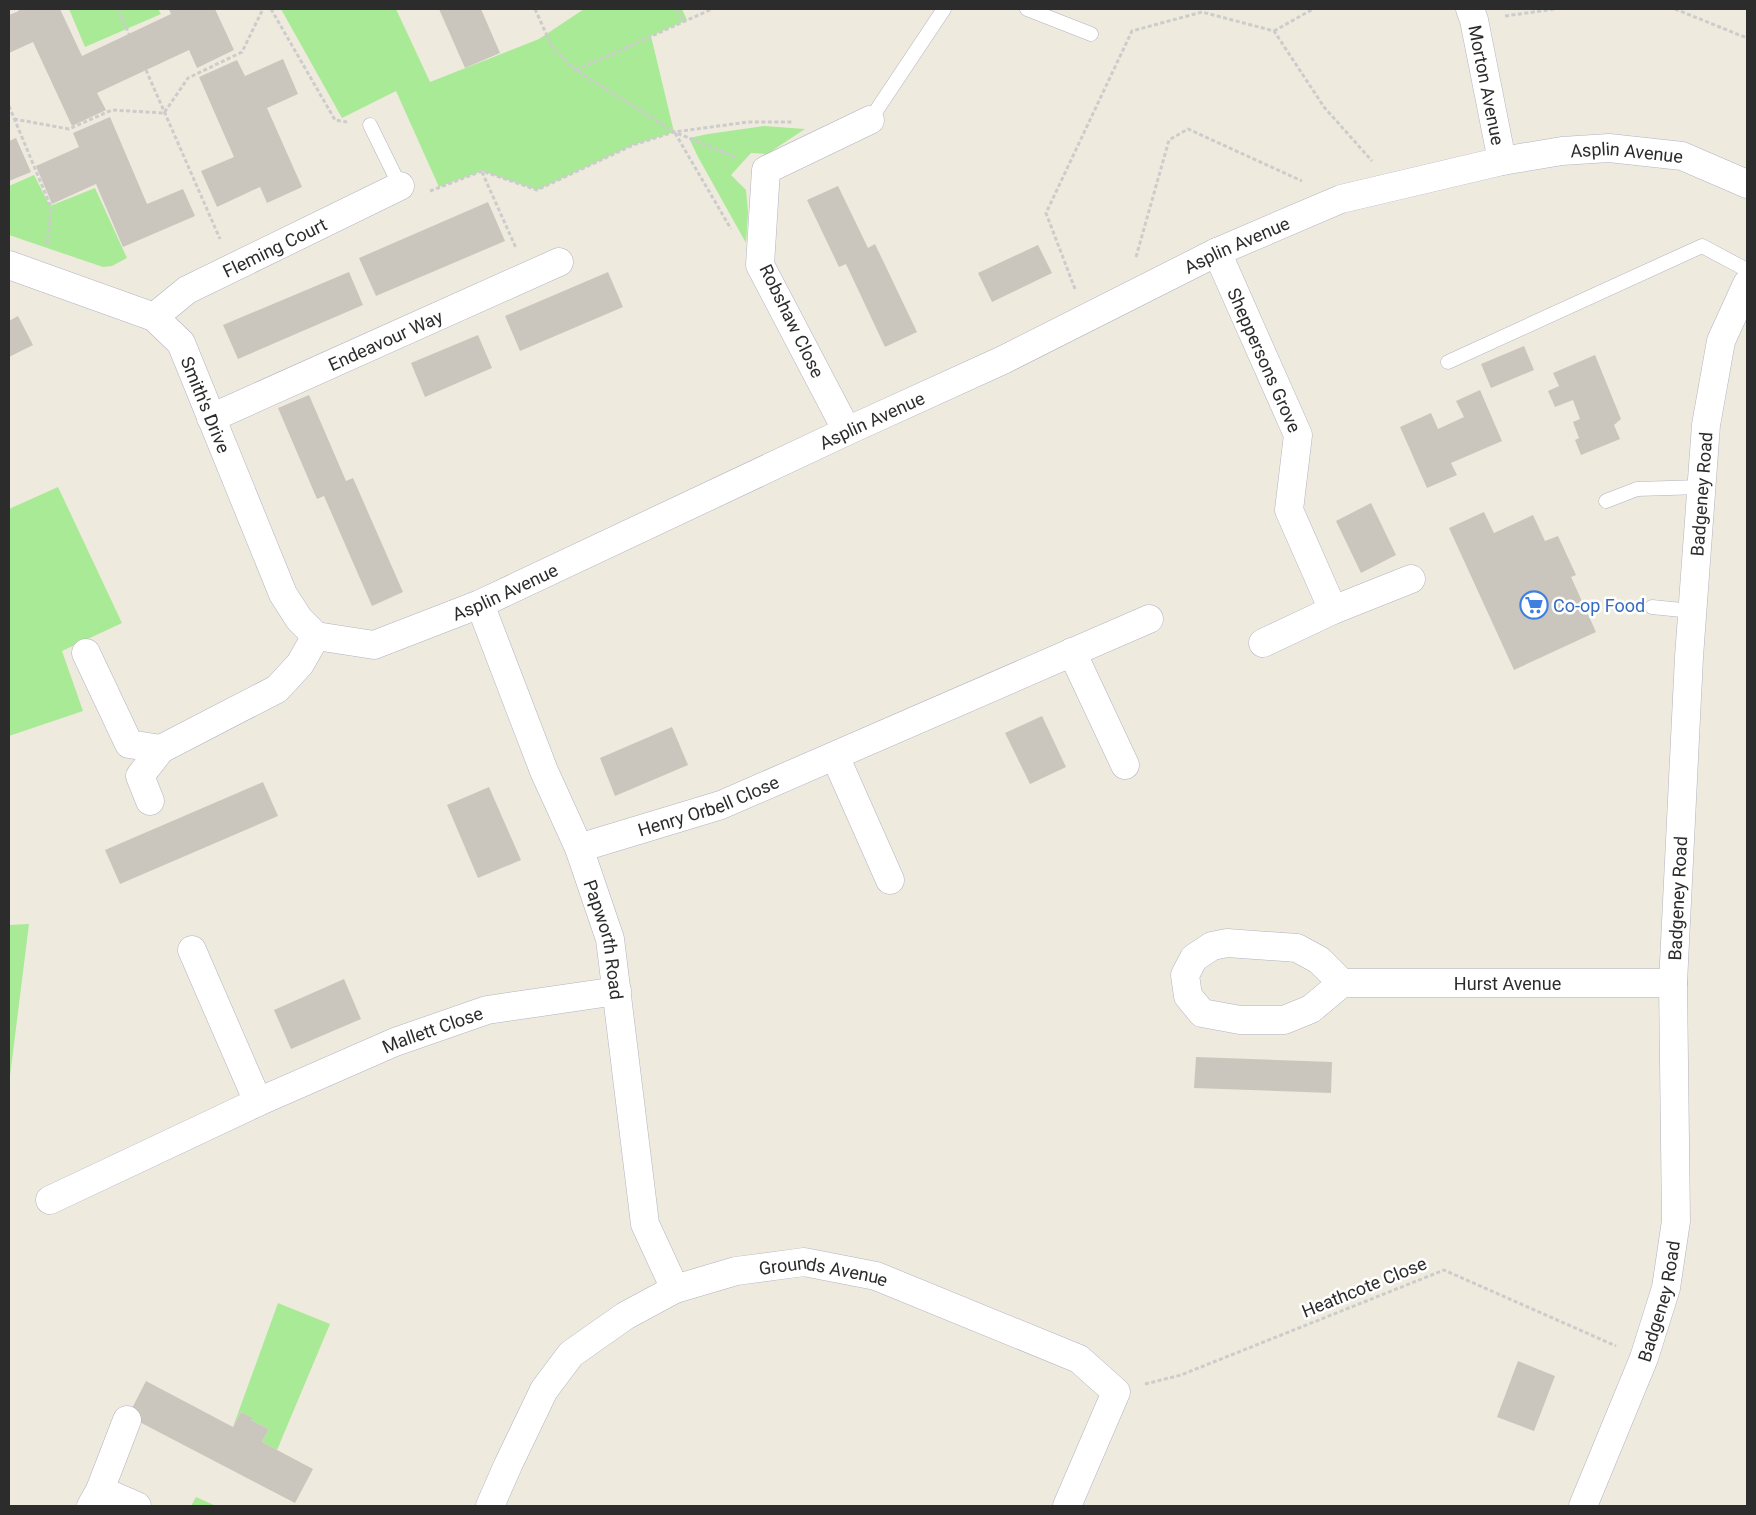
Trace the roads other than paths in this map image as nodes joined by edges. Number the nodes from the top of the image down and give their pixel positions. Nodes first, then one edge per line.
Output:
1 (944, 9) edge
2 (1027, 9) edge
3 (1472, 14) edge
4 (1091, 34) dead end
5 (870, 120) joint
6 (370, 125) road end
7 (1502, 161) junction
8 (1747, 184) edge
9 (400, 186) joint
10 (1218, 252) junction
11 (560, 262) dead end
12 (9, 266) edge
13 (1747, 270) edge
14 (1747, 284) edge
15 (154, 317) junction
16 (1448, 362) dead end
17 (211, 418) junction
18 (847, 431) junction
19 (1701, 488) junction
20 (1606, 501) dead end
21 (1411, 579) dead end
22 (480, 604) junction
23 (1652, 607) dead end
24 (1333, 610) junction
25 (1692, 611) junction
26 (1149, 619) dead end
27 (316, 636) junction
28 (1263, 643) dead end
29 (1072, 652) junction
30 (86, 653) dead end
31 (161, 749) junction
32 (835, 756) junction
33 (1125, 765) dead end
34 (150, 801) dead end
35 (578, 848) junction
36 (890, 880) dead end
37 (192, 950) dead end
38 (1342, 983) junction
39 (1673, 983) junction
40 (617, 990) junction
41 (258, 1102) junction
42 (50, 1200) dead end
43 (674, 1289) junction
44 (127, 1420) dead end
45 (95, 1498) edge
46 (137, 1506) edge
47 (490, 1506) edge
48 (1067, 1506) edge
49 (1583, 1506) edge

1 - 5 lane
2 - 4 lane
3 - 7 street, Morton Avenue
5 - 18 street, Robshaw Close
6 - 9 lane
7 - 8 street, Asplin Avenue
7 - 10 street, Asplin Avenue
9 - 15 street, Fleming Court
10 - 18 street, Asplin Avenue
10 - 24 street, Sheppersons Grove
11 - 17 street, Endeavour Way
12 - 15 street, Smith's Drive
13 - 16 lane
14 - 19 street, Badgeney Road
15 - 17 street, Smith's Drive
17 - 27 street, Smith's Drive
18 - 22 street, Asplin Avenue
19 - 20 lane
19 - 25 street, Badgeney Road
21 - 24 street
22 - 27 street, Asplin Avenue
22 - 35 street, Papworth Road
23 - 25 lane
24 - 28 street
25 - 39 street, Badgeney Road
26 - 29 street, Henry Orbell Close
27 - 31 street
29 - 32 street, Henry Orbell Close
29 - 33 street
30 - 31 street
31 - 34 street
32 - 35 street, Henry Orbell Close
32 - 36 street
35 - 40 street, Papworth Road
37 - 41 street
38 - 38 street
38 - 39 street, Hurst Avenue
39 - 49 street, Badgeney Road
40 - 41 street, Mallett Close
40 - 43 street, Papworth Road
41 - 42 street, Mallett Close
43 - 47 street, Grounds Avenue
43 - 48 street, Grounds Avenue
44 - 45 street
45 - 46 street

